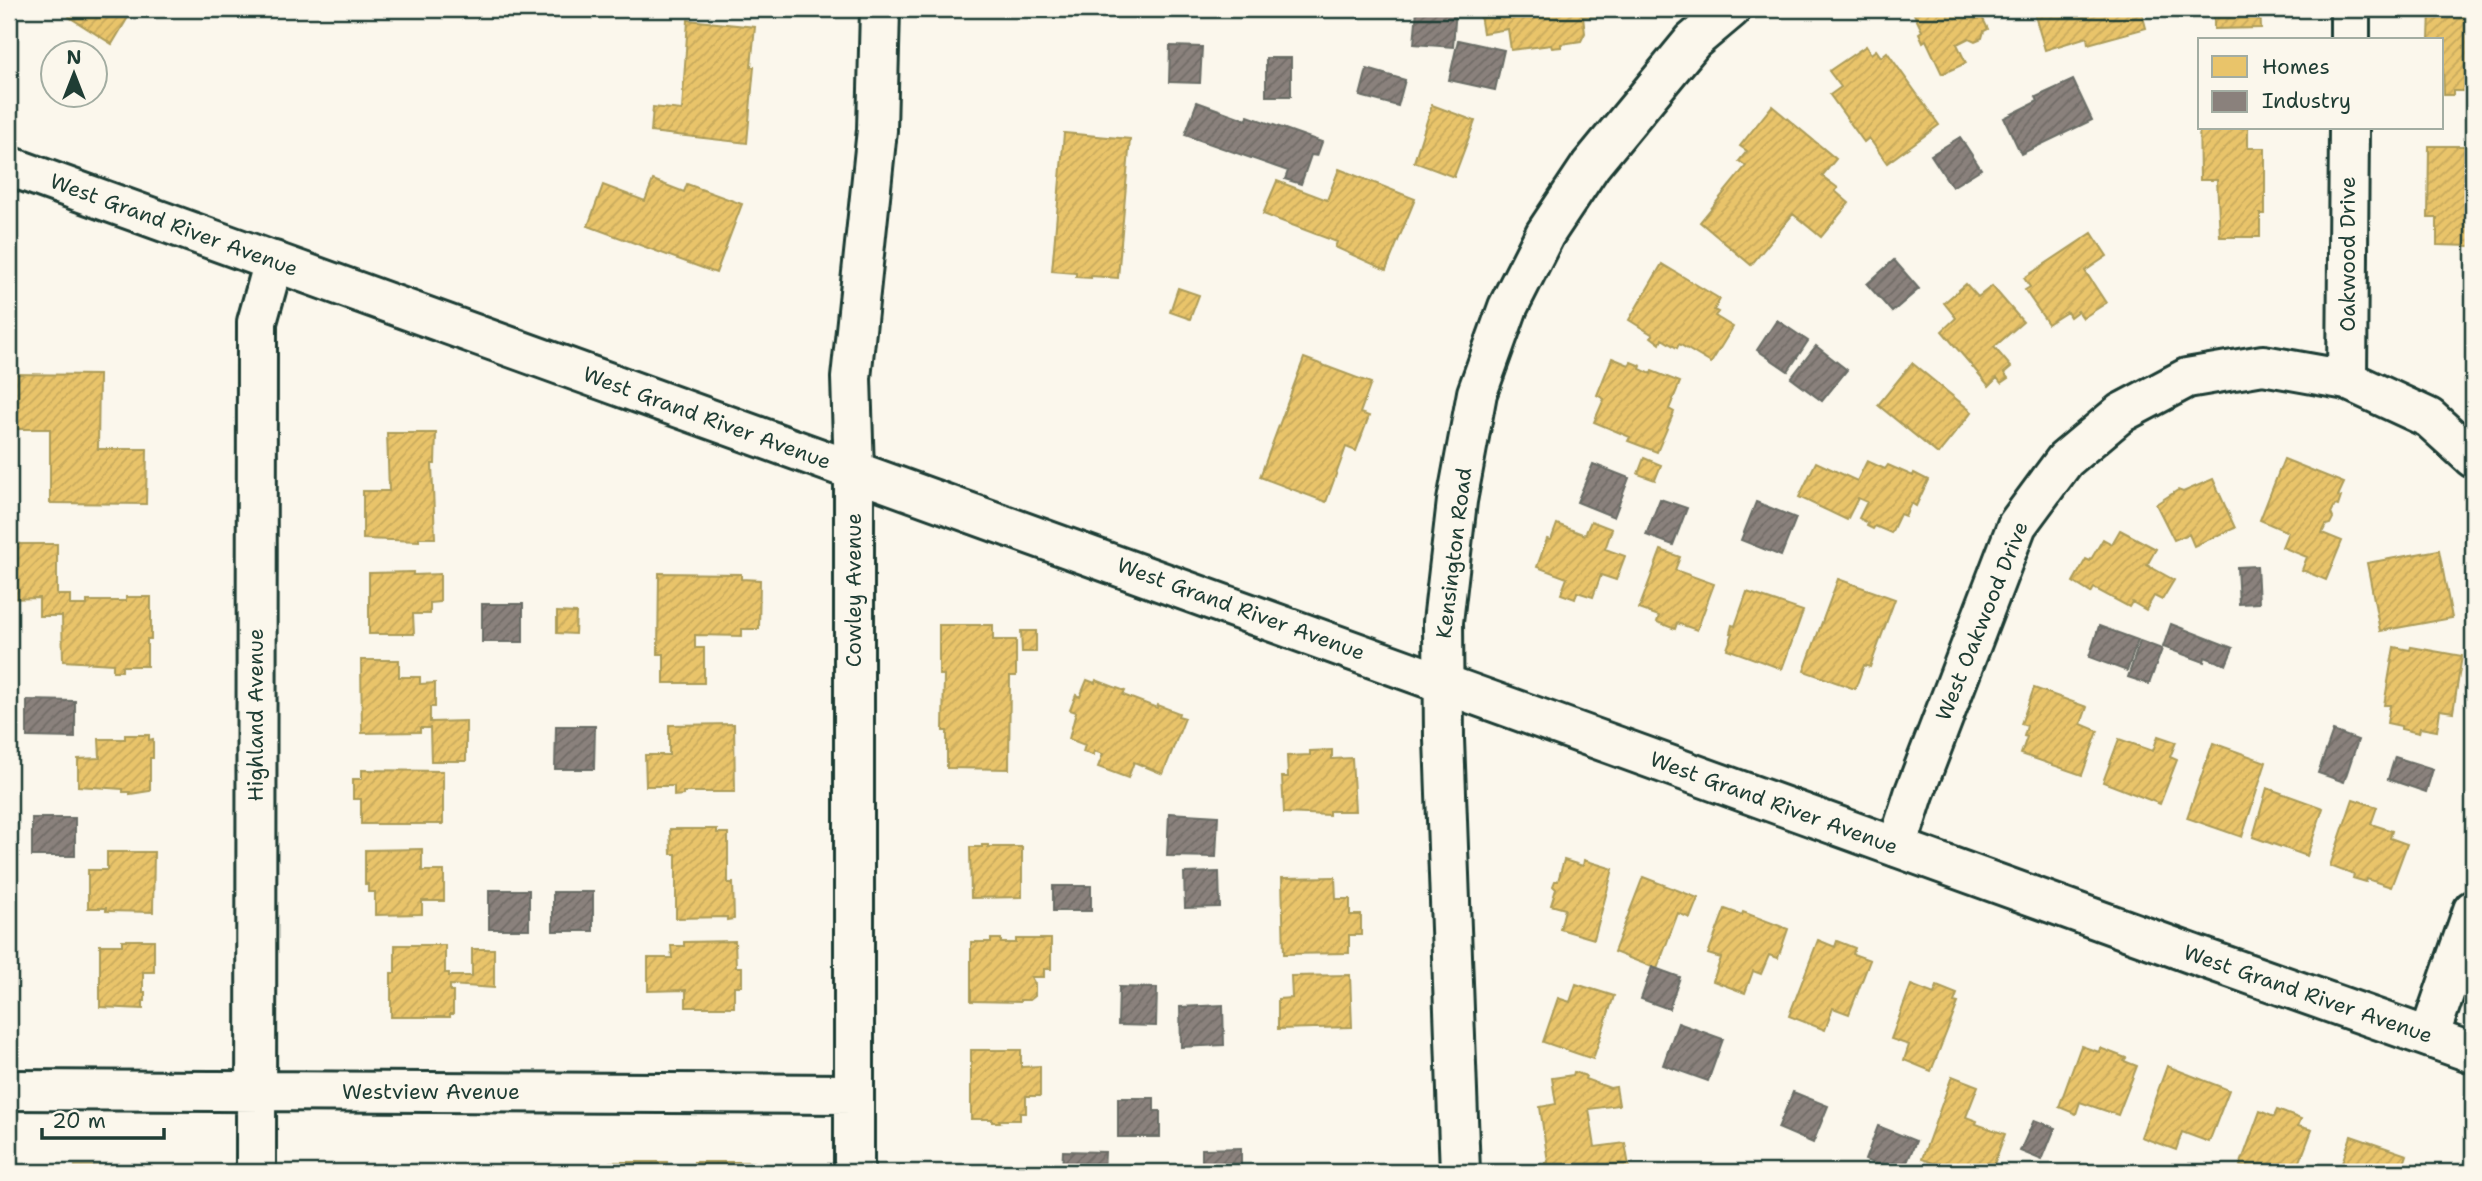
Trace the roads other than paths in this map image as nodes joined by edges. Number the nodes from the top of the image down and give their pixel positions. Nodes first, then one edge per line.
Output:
1 (880, 9) edge
2 (1731, 9) edge
3 (2350, 9) edge
4 (1693, 25) edge
5 (2350, 38) edge
6 (2349, 130) edge
7 (9, 166) edge
8 (274, 261) junction
9 (2347, 380) junction
10 (2473, 458) edge
11 (854, 471) junction
12 (1444, 683) junction
13 (1897, 847) junction
14 (2473, 910) edge
15 (2429, 1037) junction
16 (2473, 1053) edge
17 (9, 1090) edge
18 (255, 1091) junction
19 (854, 1094) junction
20 (256, 1172) edge
21 (854, 1172) edge
22 (1460, 1172) edge

1 - 11 street, Cowley Avenue
2 - 4 street, Kensington Road
3 - 5 street
4 - 12 street, Kensington Road
6 - 9 street, Oakwood Drive
7 - 8 street, West Grand River Avenue
8 - 11 street, West Grand River Avenue
8 - 18 street, Highland Avenue
9 - 10 street, West Oakwood Drive
9 - 13 street, West Oakwood Drive
11 - 12 street, West Grand River Avenue
11 - 19 street, Cowley Avenue
12 - 13 street, West Grand River Avenue
12 - 22 street, Kensington Road
13 - 15 street, West Grand River Avenue
14 - 15 street
15 - 16 street, West Grand River Avenue
17 - 18 street, Westview Avenue
18 - 19 street, Westview Avenue
18 - 20 street, Highland Avenue
19 - 21 street, Cowley Avenue

